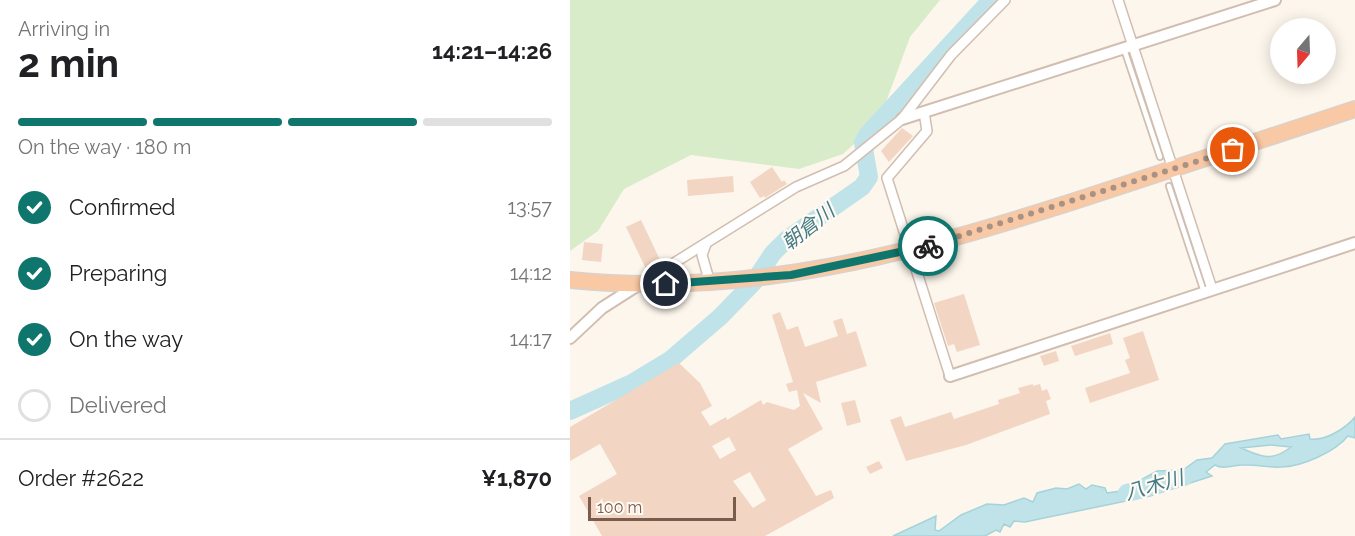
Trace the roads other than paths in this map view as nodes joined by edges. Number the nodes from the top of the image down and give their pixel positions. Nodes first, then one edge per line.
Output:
1 (1005, 0) edge
2 (1118, 0) edge
3 (1275, 0) edge
4 (1128, 47) junction
5 (1355, 109) edge
6 (924, 112) junction
7 (902, 119) junction
8 (1160, 156) dead end
9 (1172, 170) junction
10 (1169, 186) dead end
11 (1355, 243) edge
12 (706, 244) junction
13 (909, 251) junction
14 (570, 280) edge
15 (710, 283) junction
16 (640, 284) junction
17 (1208, 291) junction
18 (570, 338) edge
19 (950, 376) joint

1 - 7 street
2 - 4 street
3 - 4 street
4 - 6 street
4 - 8 lane
4 - 9 street
5 - 9 highway
6 - 7 street
6 - 13 street
7 - 12 street
9 - 13 highway
9 - 17 street
10 - 17 lane
11 - 17 street
12 - 15 street
12 - 16 street
13 - 15 highway
13 - 19 street
14 - 16 highway
15 - 16 highway
16 - 18 street
17 - 19 street

